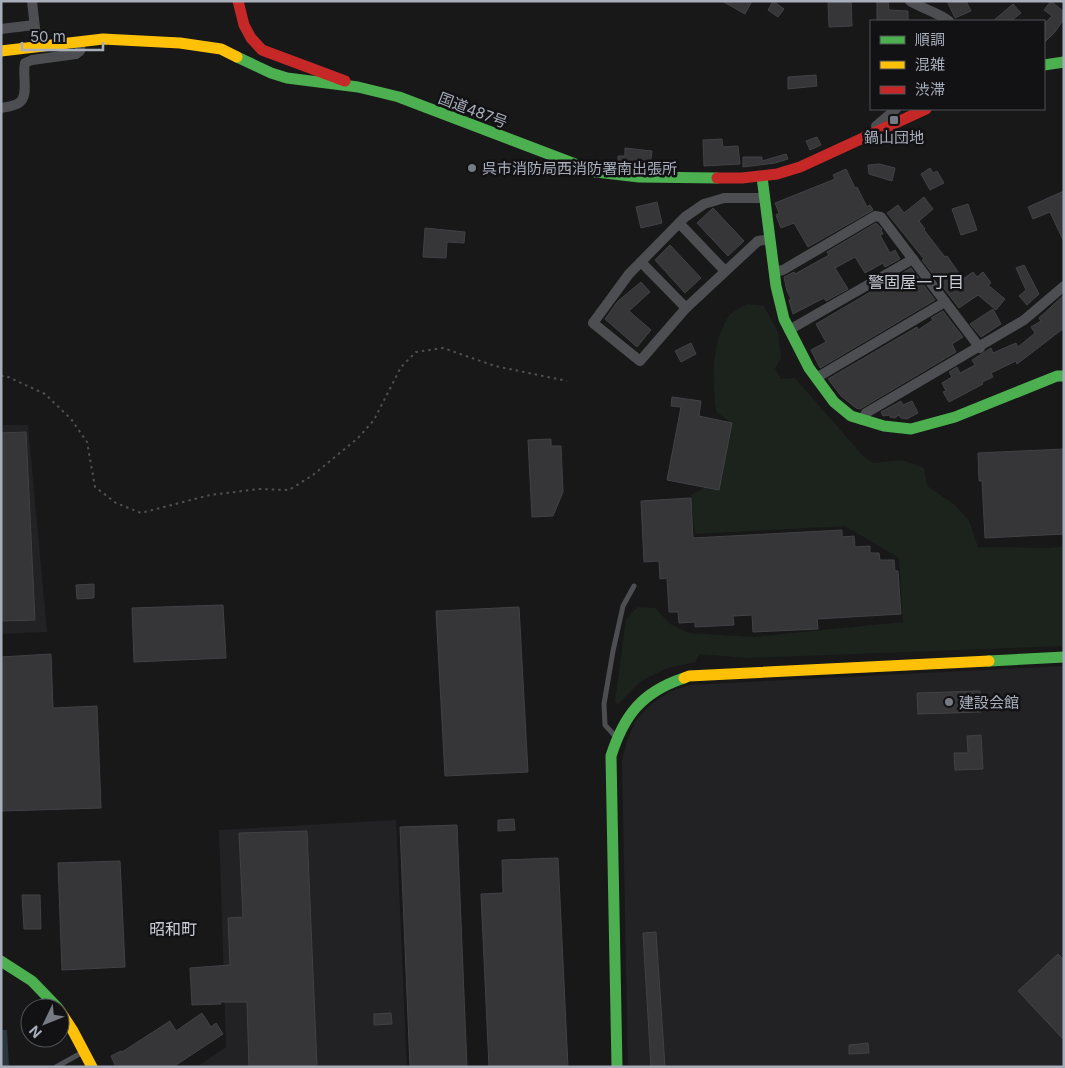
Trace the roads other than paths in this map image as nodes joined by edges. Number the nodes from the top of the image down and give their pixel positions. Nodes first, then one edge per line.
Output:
1 (32, 1) edge
2 (238, 1) edge
3 (910, 1) edge
4 (947, 20) edge
5 (34, 25) junction
6 (1, 29) edge
7 (80, 42) junction
8 (36, 46) junction
9 (1, 51) edge
10 (1064, 62) edge
11 (1045, 65) edge
12 (358, 87) junction
13 (1, 108) edge
14 (895, 110) edge
15 (924, 110) edge
16 (864, 136) junction
17 (762, 177) junction
18 (764, 198) junction
19 (679, 223) junction
20 (770, 240) junction
21 (913, 259) junction
22 (641, 262) junction
23 (725, 271) junction
24 (774, 272) junction
25 (1064, 286) edge
26 (945, 302) junction
27 (686, 308) junction
28 (790, 330) junction
29 (980, 348) junction
30 (1064, 376) edge
31 (816, 378) junction
32 (862, 420) junction
33 (634, 586) dead end
34 (1064, 657) edge
35 (616, 737) junction
36 (1, 961) edge
37 (49, 998) edge
38 (70, 1028) edge
39 (84, 1052) junction
40 (57, 1067) edge
41 (92, 1067) edge
42 (617, 1067) edge

1 - 5 street
2 - 12 main road
3 - 4 street
5 - 6 street
5 - 8 street
7 - 8 main road, 国道487号
7 - 12 main road, 国道487号
7 - 13 street
8 - 9 main road, 国道487号
10 - 11 main road
12 - 17 main road, 国道487号
14 - 16 street
15 - 16 main road, 国道487号
16 - 17 main road, 国道487号
17 - 18 main road
18 - 19 street
18 - 20 main road
19 - 22 street
19 - 23 street
20 - 23 street
20 - 24 main road
21 - 24 street
21 - 26 street
21 - 28 street
22 - 27 street
22 - 27 street
23 - 27 street
24 - 28 main road
25 - 29 street
26 - 29 street
26 - 31 street
28 - 31 main road
29 - 32 street
30 - 32 main road
31 - 32 main road
33 - 35 lane
34 - 35 main road
35 - 42 main road
36 - 37 main road
38 - 39 main road
39 - 40 lane
39 - 41 main road

